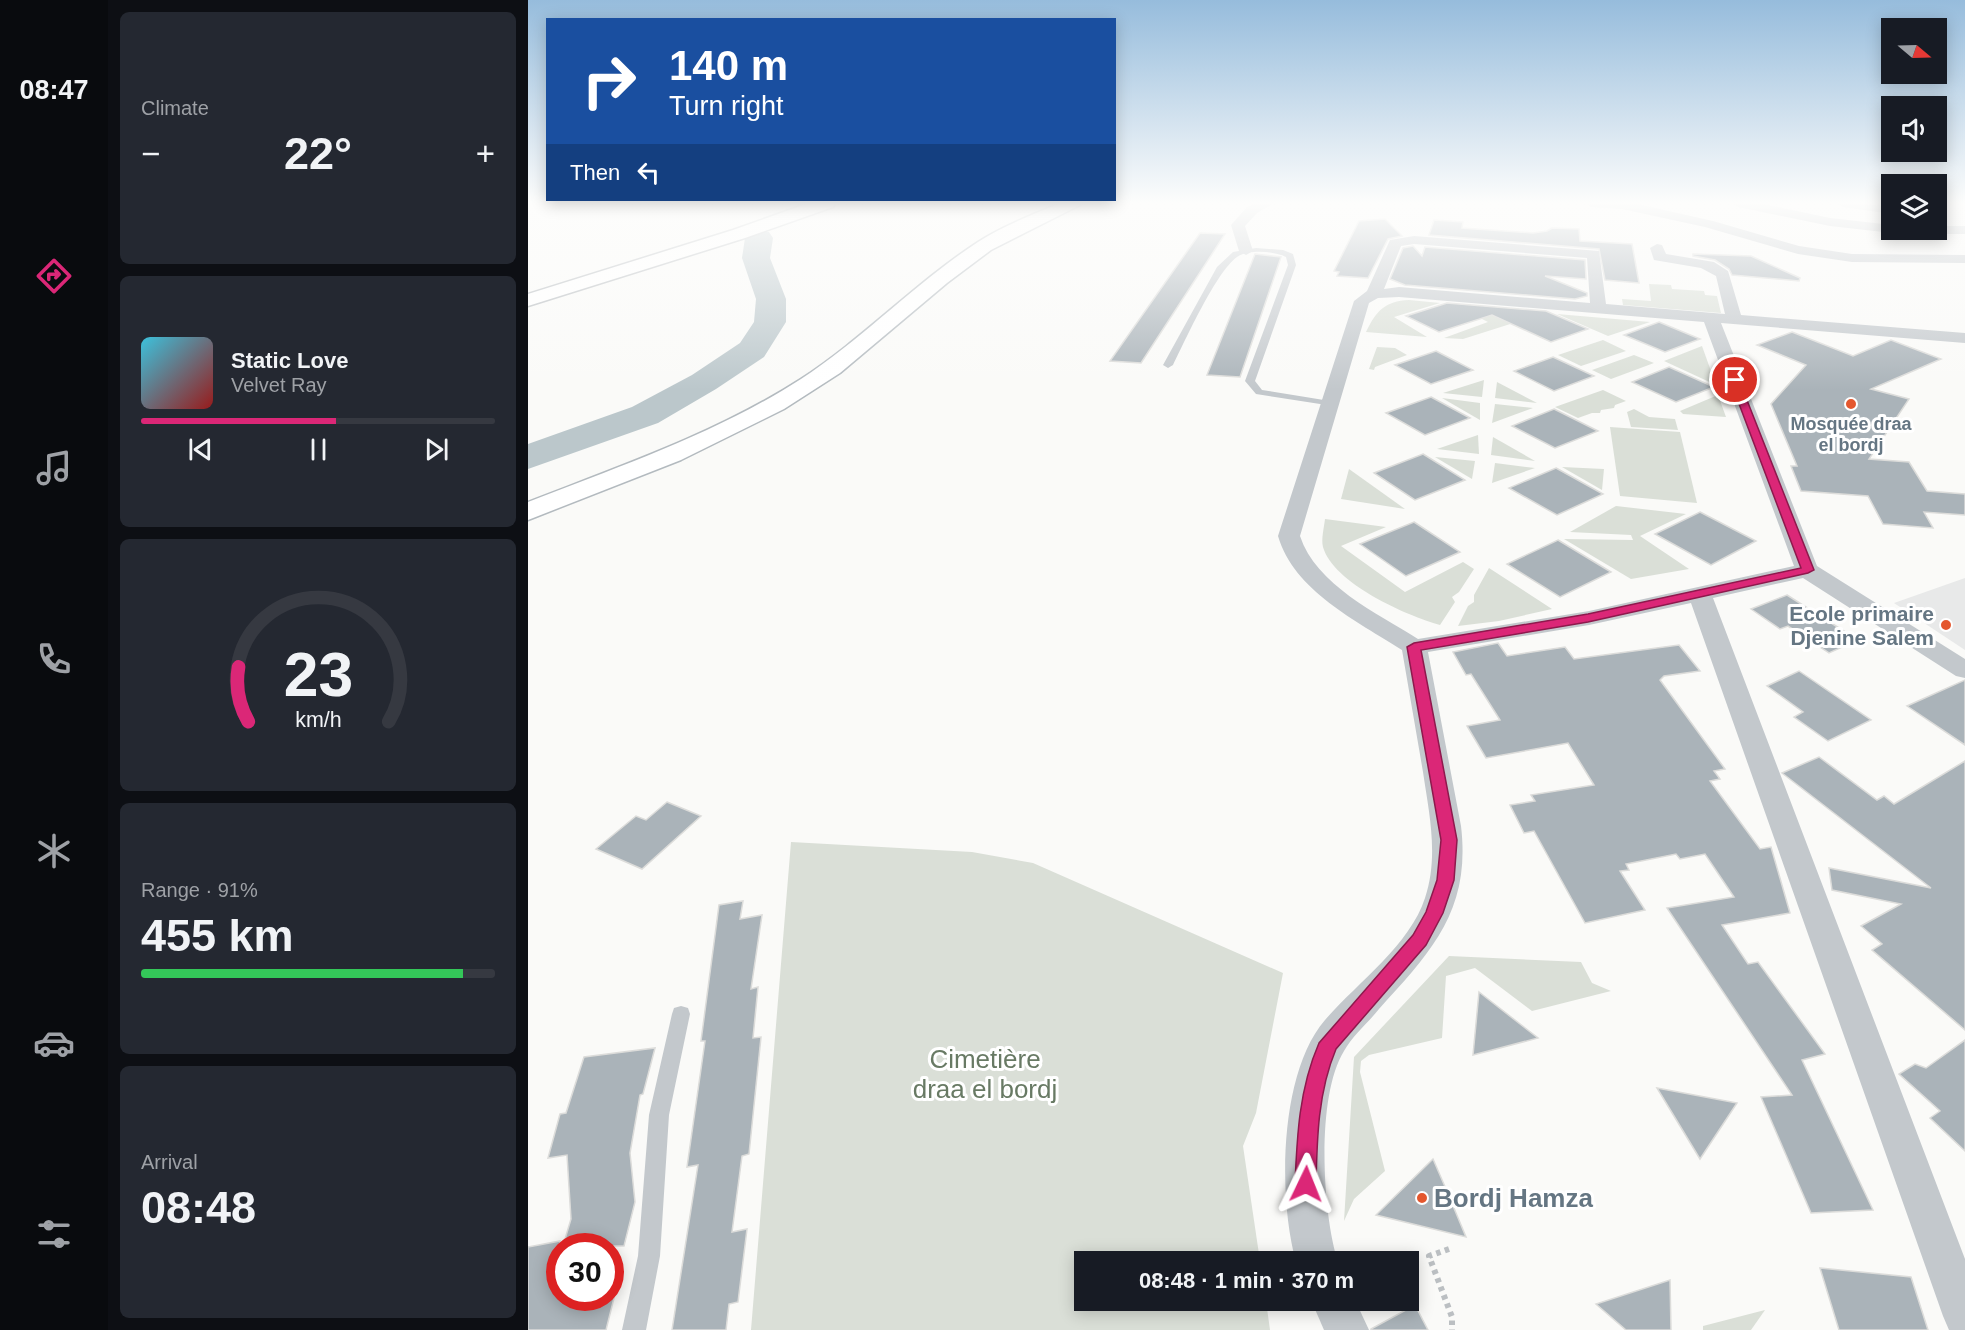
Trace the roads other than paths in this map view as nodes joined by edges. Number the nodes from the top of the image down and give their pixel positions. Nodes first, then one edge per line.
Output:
1 (590, 265) edge
2 (640, 265) edge
3 (959, 265) edge
4 (1224, 265) edge
5 (1292, 265) edge
6 (1384, 265) edge
7 (1595, 265) edge
8 (1707, 265) edge
9 (528, 283) edge
10 (1368, 297) junction
11 (528, 300) edge
12 (1598, 309) junction
13 (1711, 320) junction
14 (1735, 321) junction
15 (1965, 338) edge
16 (1168, 365) dead end
17 (1330, 404) junction
18 (528, 512) edge
19 (1808, 570) junction
20 (1701, 594) junction
21 (1414, 647) junction
22 (1965, 670) edge
23 (681, 1014) dead end
24 (1312, 1251) edge
25 (1338, 1311) edge
26 (1965, 1316) edge
27 (634, 1330) edge
28 (1347, 1330) edge

1 - 9 main road
2 - 11 main road
3 - 18 main road
4 - 16 lane
5 - 17 lane
6 - 10 street
7 - 12 street
8 - 14 street
10 - 12 street
10 - 17 street
12 - 13 street
13 - 14 street
13 - 19 street
14 - 15 street
17 - 21 street
19 - 20 street
19 - 22 street
20 - 21 street
20 - 26 street
21 - 24 street
23 - 27 lane
25 - 28 street

